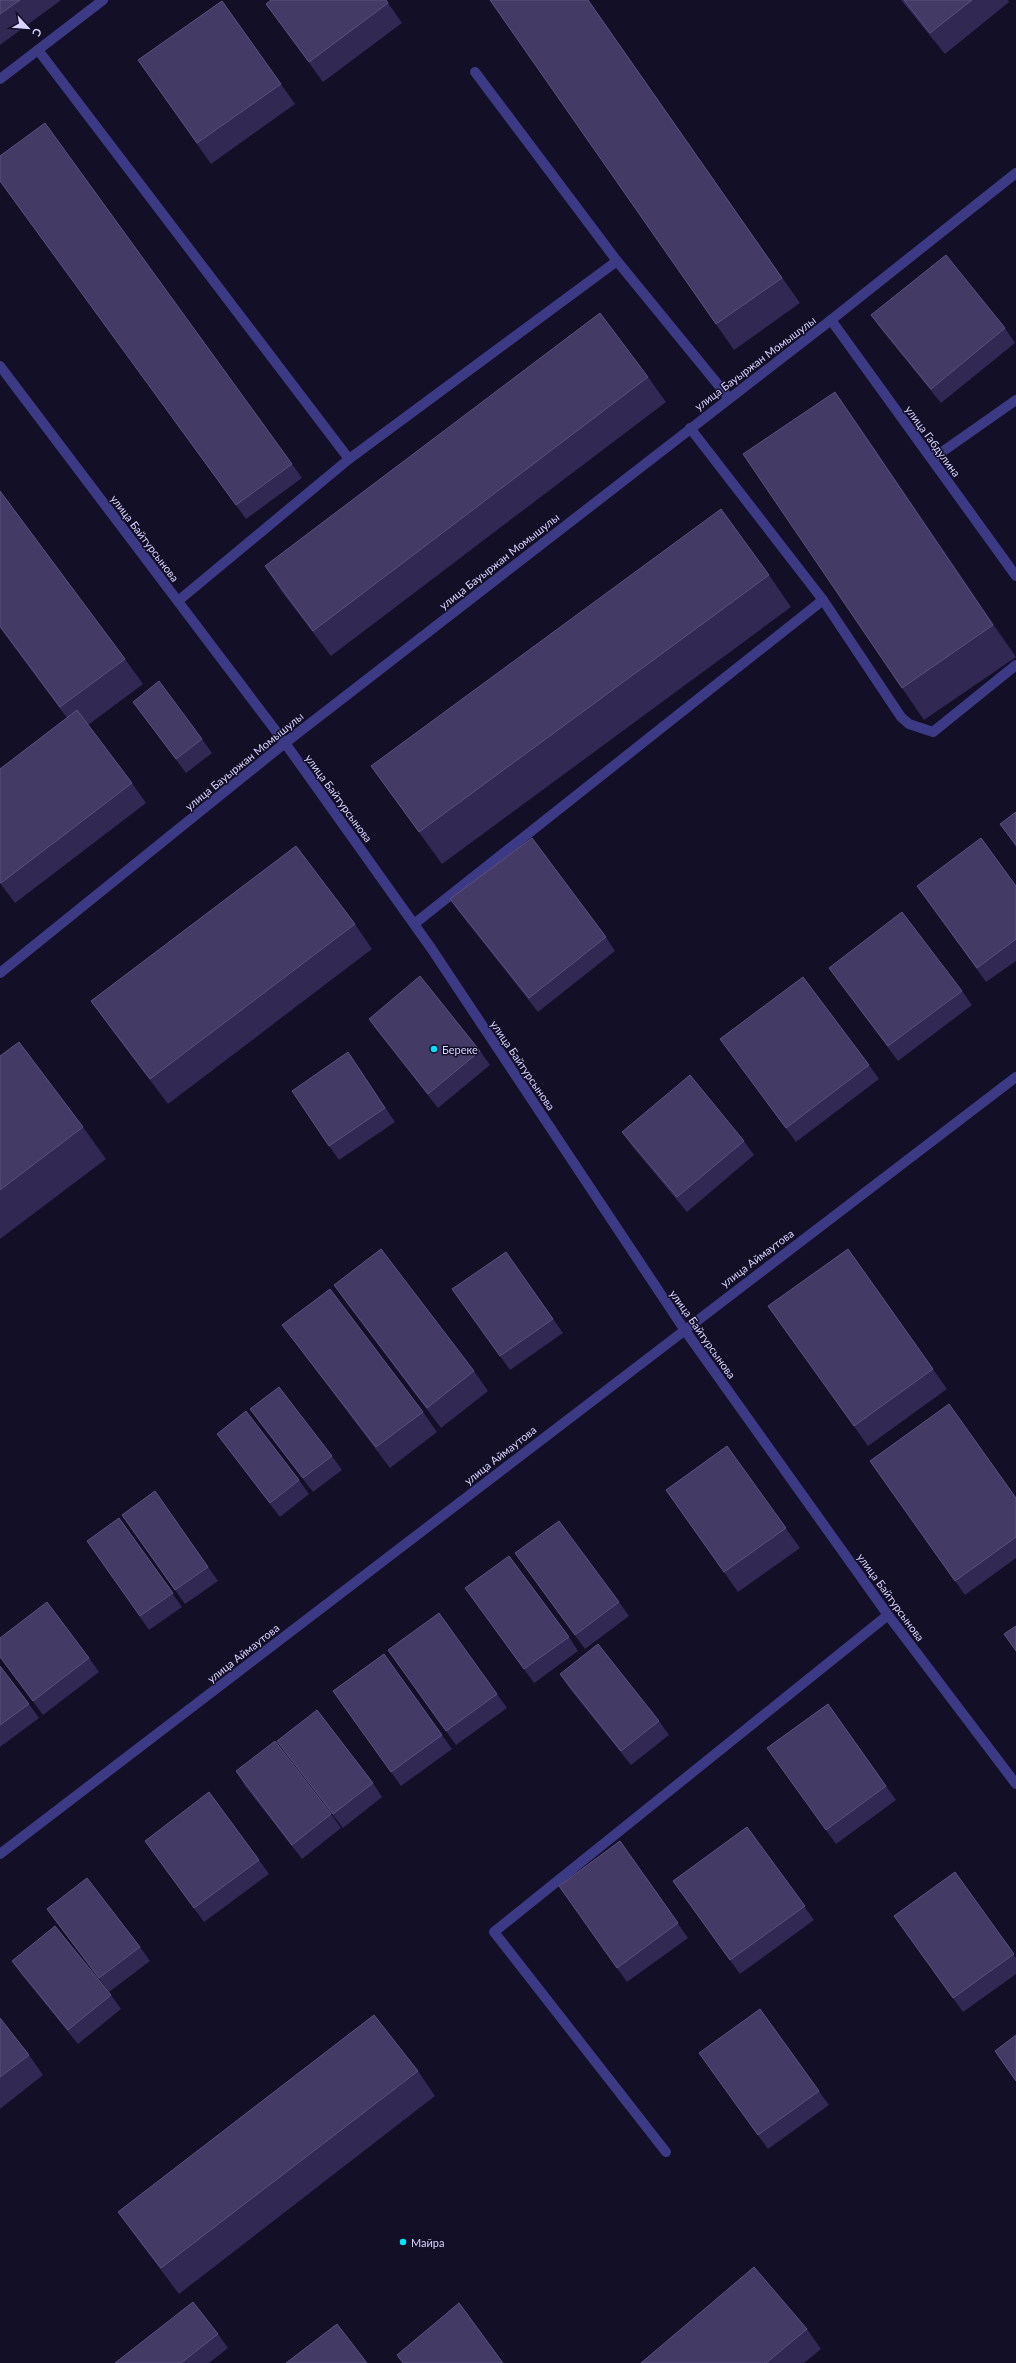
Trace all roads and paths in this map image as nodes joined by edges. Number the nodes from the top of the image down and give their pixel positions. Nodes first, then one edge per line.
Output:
1 (103, 0) edge
2 (38, 50) junction
3 (475, 72) dead end
4 (0, 78) edge
5 (1016, 173) edge
6 (617, 261) junction
7 (831, 320) junction
8 (0, 366) edge
9 (729, 398) junction
10 (1016, 400) edge
11 (690, 428) junction
12 (349, 459) junction
13 (932, 459) junction
14 (1016, 576) edge
15 (824, 600) junction
16 (178, 601) junction
17 (1016, 665) edge
18 (285, 743) junction
19 (414, 924) junction
20 (0, 973) edge
21 (1016, 1077) edge
22 (684, 1329) junction
23 (888, 1615) junction
24 (1016, 1784) edge
25 (0, 1854) edge
26 (666, 2152) dead end

1 - 2 street
2 - 4 street
2 - 12 street
3 - 6 street
5 - 7 street, улица Бауыржан Момышулы
6 - 9 street
6 - 12 street
7 - 9 street, улица Бауыржан Момышулы
7 - 13 street, улица Габдулина
8 - 16 street, улица Байтурсынова
9 - 11 street, улица Бауыржан Момышулы
10 - 13 street
11 - 15 street
11 - 18 street, улица Бауыржан Момышулы
12 - 16 street
13 - 14 street, улица Габдулина
15 - 17 street
15 - 19 street
16 - 18 street, улица Байтурсынова
18 - 19 street, улица Байтурсынова
18 - 20 street, улица Бауыржан Момышулы
19 - 22 street, улица Байтурсынова
21 - 22 street, улица Аймаутова
22 - 23 street, улица Байтурсынова
22 - 25 street, улица Аймаутова
23 - 24 street, улица Байтурсынова
23 - 26 street

